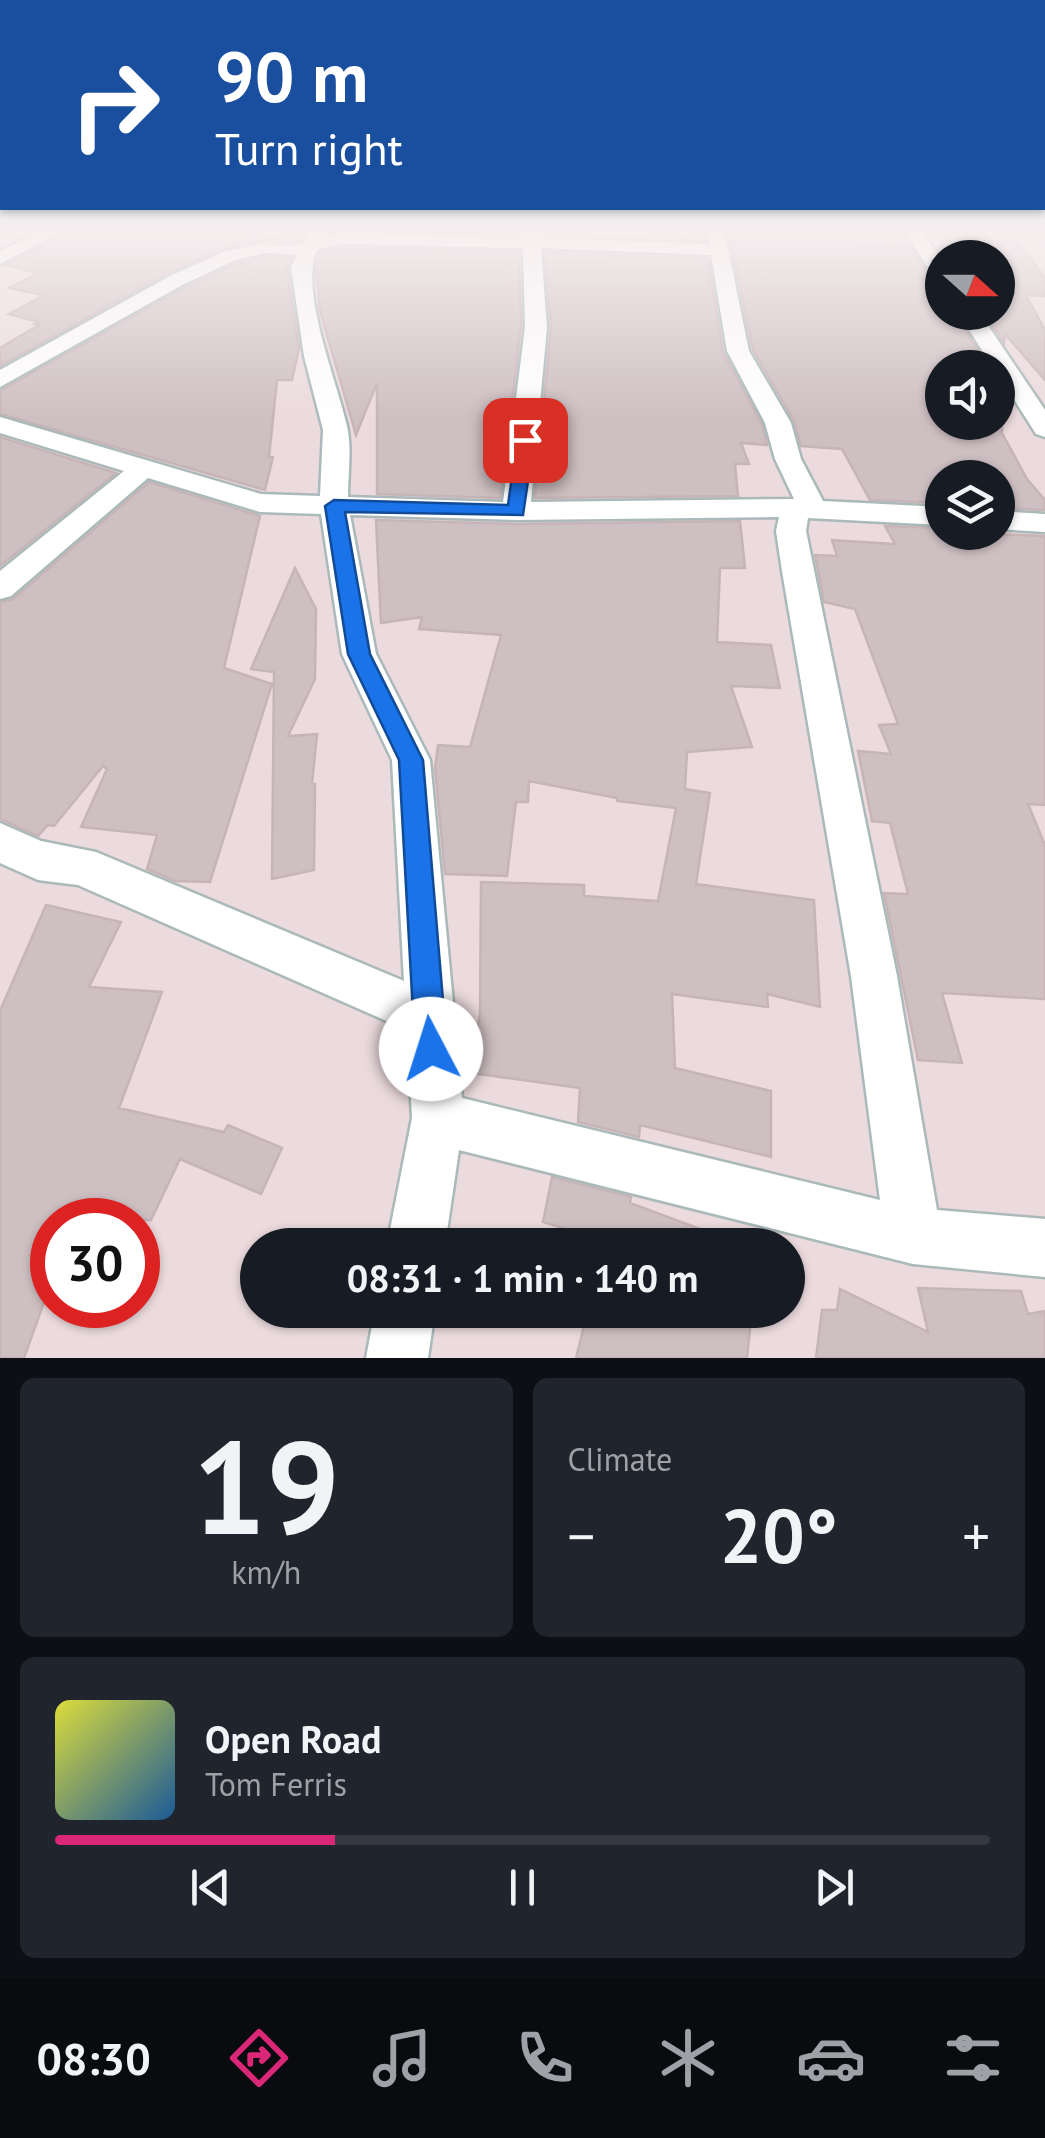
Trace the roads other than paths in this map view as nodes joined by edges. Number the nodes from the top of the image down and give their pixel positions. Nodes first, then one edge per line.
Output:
1 (156, 291) edge
2 (308, 291) edge
3 (535, 291) edge
4 (727, 291) edge
5 (980, 330) edge
6 (0, 380) edge
7 (0, 424) edge
8 (1045, 430) edge
9 (142, 470) junction
10 (334, 506) junction
11 (804, 508) junction
12 (516, 511) junction
13 (925, 515) edge
14 (1015, 521) edge
15 (1045, 523) edge
16 (0, 588) edge
17 (0, 842) edge
18 (428, 1014) junction
19 (438, 1118) junction
20 (419, 1228) edge
21 (913, 1236) junction
22 (1045, 1248) edge
23 (402, 1328) edge
24 (397, 1358) edge

1 - 6 street
2 - 10 street
3 - 12 street
4 - 11 street
5 - 8 street
7 - 9 street
9 - 10 street
9 - 16 street
10 - 12 street
10 - 18 street
11 - 12 street
11 - 13 street
11 - 21 street
14 - 15 street
17 - 18 street
18 - 19 street
19 - 20 street
19 - 21 street
21 - 22 street
23 - 24 street

